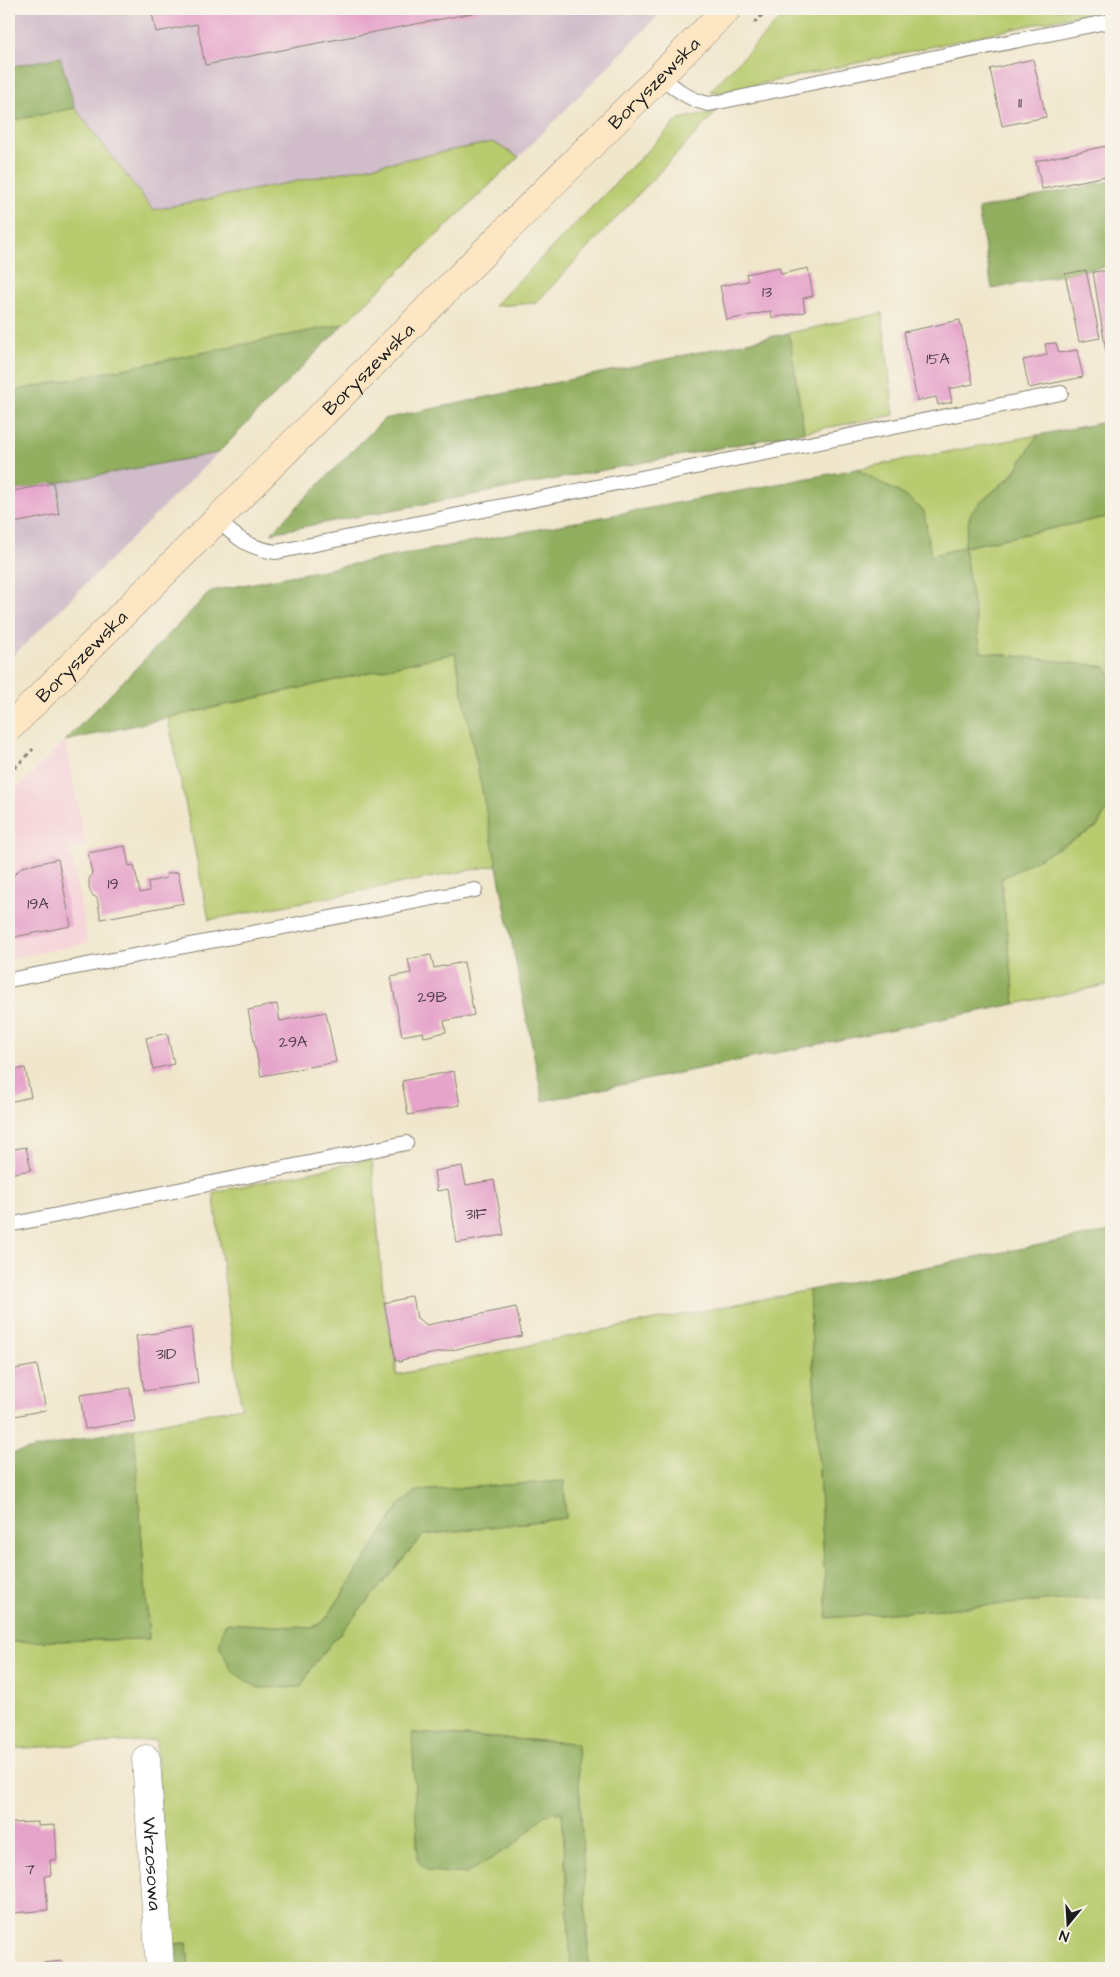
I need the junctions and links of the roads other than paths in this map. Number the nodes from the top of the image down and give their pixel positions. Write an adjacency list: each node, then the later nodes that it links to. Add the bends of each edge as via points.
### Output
1 (727, 9): 3 (main road, Boryszewska)
2 (1111, 21): 3 (lane, via 709,104 684,96)
3 (659, 76): 5 (main road, Boryszewska)
4 (1062, 393): 5 (lane, via 276,552 247,545)
5 (216, 519): 6 (main road, Boryszewska)
6 (9, 728)
7 (475, 890): 8 (lane)
8 (9, 980)
9 (406, 1143): 10 (lane)
10 (9, 1225)
11 (146, 1759): 12 (street, Wrzosowa)
12 (160, 1968)

